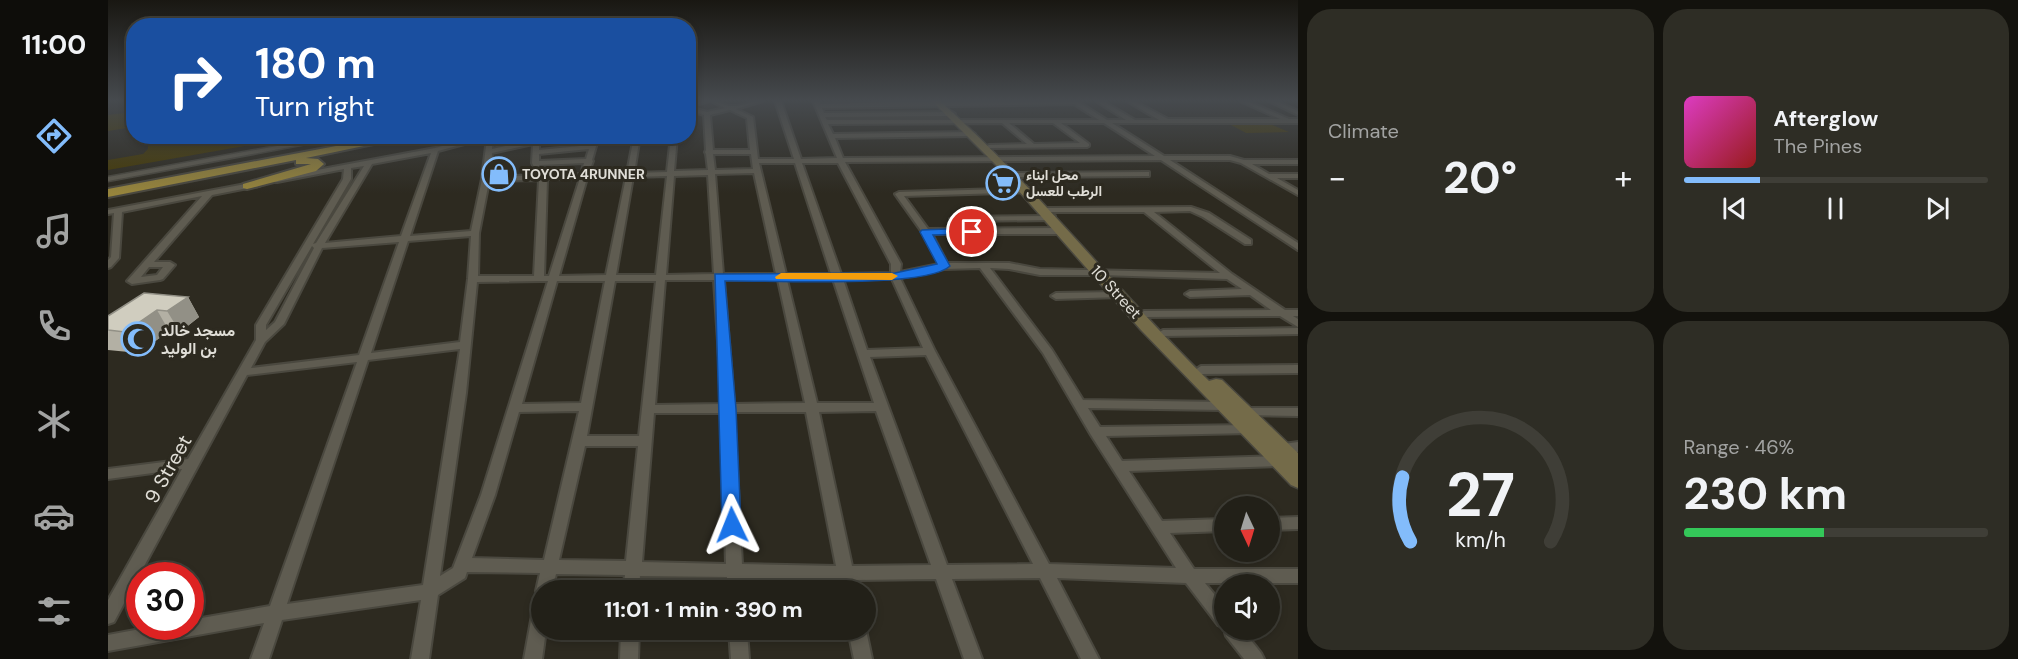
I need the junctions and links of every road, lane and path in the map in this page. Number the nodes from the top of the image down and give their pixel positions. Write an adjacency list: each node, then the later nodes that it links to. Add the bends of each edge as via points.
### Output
1 (707, 132): 28 (street)
2 (752, 132): 34 (street)
3 (789, 132): 32 (street)
4 (830, 132): 11 (street)
5 (970, 132): 10 (main road, 10 Street)
6 (971, 132): 23 (main road, 10 Street)
7 (1016, 132): 24 (street)
8 (1067, 132): 24 (street, via 1087,146)
9 (1123, 132): 29 (street)
10 (972, 134): 11 (street); 31 (main road, 10 Street)
11 (832, 136): 33 (street)
12 (301, 144): 49 (street)
13 (337, 144): 51 (highway)
14 (365, 144): 53 (highway)
15 (458, 144): 25 (street)
16 (490, 144): 26 (street)
17 (529, 144): 26 (street)
18 (536, 144): 27 (street)
19 (583, 144): 27 (street)
20 (594, 144): 30 (street)
21 (635, 144): 41 (street)
22 (673, 144): 40 (street)
23 (989, 147): 24 (street); 31 (main road, 10 Street)
24 (1034, 147)
25 (435, 150): 38 (street); 66 (street)
26 (490, 150): 50 (street)
27 (536, 152): 37 (street)
28 (708, 152): 34 (street); 42 (street)
29 (1162, 157): 31 (street); 35 (street, via 1230,158); 70 (street)
30 (590, 160): 37 (street); 44 (street)
31 (999, 160): 33 (street); 45 (main road, 10 Street); 54 (main road, 10 Street)
32 (800, 161): 33 (street); 34 (street); 76 (street)
33 (841, 161): 77 (street, via 896,264)
34 (755, 162): 42 (street); 80 (street)
35 (1243, 162): 36 (street); 46 (street)
36 (1298, 162)
37 (535, 163): 48 (street)
38 (369, 164): 39 (street); 68 (street, 9 Street)
39 (348, 167): 52 (street); 69 (street, 9 Street, via 347,179)
40 (671, 172): 41 (street); 42 (street); 82 (street)
41 (629, 173): 44 (street); 81 (street)
42 (709, 173): 79 (street)
43 (1146, 174): 45 (street)
44 (587, 175): 48 (street); 85 (street)
45 (1015, 175): 54 (main road, 10 Street)
46 (1267, 176): 47 (street); 57 (street)
47 (1298, 176)
48 (541, 177): 50 (street); 84 (street)
49 (108, 179)
50 (486, 179): 65 (street)
51 (108, 186)
52 (247, 186): 53 (highway, via 319,164 308,161); 55 (street)
53 (128, 189): 56 (highway)
54 (1028, 190): 61 (main road, 10 Street); 64 (street, via 899,194)
55 (210, 192): 59 (street); 71 (street)
56 (108, 193)
57 (1298, 193)
58 (1146, 209): 61 (street); 67 (street, via 1191,209); 78 (street)
59 (118, 210): 60 (street); 72 (street, via 115,258)
60 (108, 212)
61 (1051, 214): 62 (street); 63 (main road, 10 Street); 75 (main road, 10 Street)
62 (954, 219)
63 (1063, 231): 64 (street); 75 (main road, 10 Street)
64 (926, 232): 74 (street)
65 (474, 233): 66 (street); 83 (street)
66 (405, 239): 68 (street); 100 (street)
67 (1248, 242)
68 (319, 246): 69 (street); 96 (street, 9 Street, via 279,324)
69 (306, 247): 96 (street, 9 Street, via 261,325)
70 (1298, 247)
71 (147, 264)
72 (108, 265)
73 (983, 265): 74 (street); 75 (street, via 1051,273); 104 (street)
74 (944, 266): 77 (street)
75 (1101, 273): 78 (street); 88 (main road, 10 Street); 92 (main road, 10 Street)
76 (839, 275): 77 (street); 80 (street); 99 (street)
77 (895, 276): 98 (street)
78 (1229, 276): 86 (street)
79 (719, 277): 80 (street); 82 (street); 110 (street)
80 (781, 277): 111 (street)
81 (610, 278): 82 (street); 85 (street); 106 (street)
82 (661, 278): 109 (street)
83 (473, 279): 84 (street); 97 (street)
84 (539, 279): 85 (street)
85 (555, 279): 108 (street)
86 (1253, 292): 87 (street); 90 (street)
87 (1190, 294)
88 (1118, 295): 89 (street); 105 (main road, 10 Street)
89 (1056, 296)
90 (1283, 312): 91 (street); 92 (street); 93 (street)
91 (1298, 313)
92 (1144, 314): 95 (main road, 10 Street)
93 (1298, 324)
94 (1298, 331): 95 (street)
95 (1163, 333): 102 (main road, 10 Street)
96 (261, 340): 103 (street, 9 Street)
97 (465, 345): 100 (street); 139 (street)
98 (930, 351): 99 (street); 130 (street)
99 (863, 354): 107 (street)
100 (365, 356): 103 (street); 141 (street)
101 (1298, 369): 102 (street)
102 (1201, 370): 113 (main road, 10 Street)
103 (245, 372): 118 (street, 9 Street)
104 (1081, 404): 105 (street); 114 (street)
105 (1223, 406): 113 (main road, 10 Street)
106 (586, 407): 108 (street); 115 (street)
107 (881, 407): 111 (street); 132 (street)
108 (514, 408): 126 (street)
109 (648, 409): 110 (street); 116 (street)
110 (728, 409): 111 (street); 129 (street)
111 (812, 409): 131 (street)
112 (1298, 412): 113 (street)
113 (1252, 424): 114 (street); 117 (main road, 10 Street)
114 (1096, 432): 119 (street)
115 (580, 441): 116 (street); 127 (street)
116 (646, 441): 128 (street)
117 (1290, 456): 119 (street); 121 (main road, 10 Street)
118 (193, 463): 120 (street); 142 (street, 9 Street)
119 (1118, 466): 125 (street)
120 (108, 474)
121 (1298, 480)
122 (1298, 523): 123 (street)
123 (1280, 524)
124 (1214, 525): 125 (street)
125 (1159, 527): 133 (street)
126 (463, 565): 127 (street); 139 (street, via 459,573)
127 (547, 567): 128 (street); 135 (street)
128 (632, 568): 129 (street); 136 (street)
129 (733, 571): 131 (street); 137 (street)
130 (1044, 571): 132 (street); 133 (street); 156 (street)
131 (846, 573): 132 (street); 138 (street)
132 (942, 573): 155 (street)
133 (1190, 576): 134 (street); 140 (street)
134 (1298, 576)
135 (545, 580)
136 (631, 580)
137 (734, 580)
138 (847, 580)
139 (430, 591): 141 (street); 150 (street)
140 (1214, 606)
141 (276, 613): 148 (street); 149 (street)
142 (108, 616)
143 (536, 640): 151 (street)
144 (630, 640): 152 (street)
145 (739, 640): 153 (street)
146 (859, 640): 154 (street)
147 (1240, 640): 157 (street)
148 (108, 643)
149 (260, 659)
150 (420, 659)
151 (533, 659)
152 (629, 659)
153 (740, 659)
154 (863, 659)
155 (973, 659)
156 (1090, 659)
157 (1255, 659)

